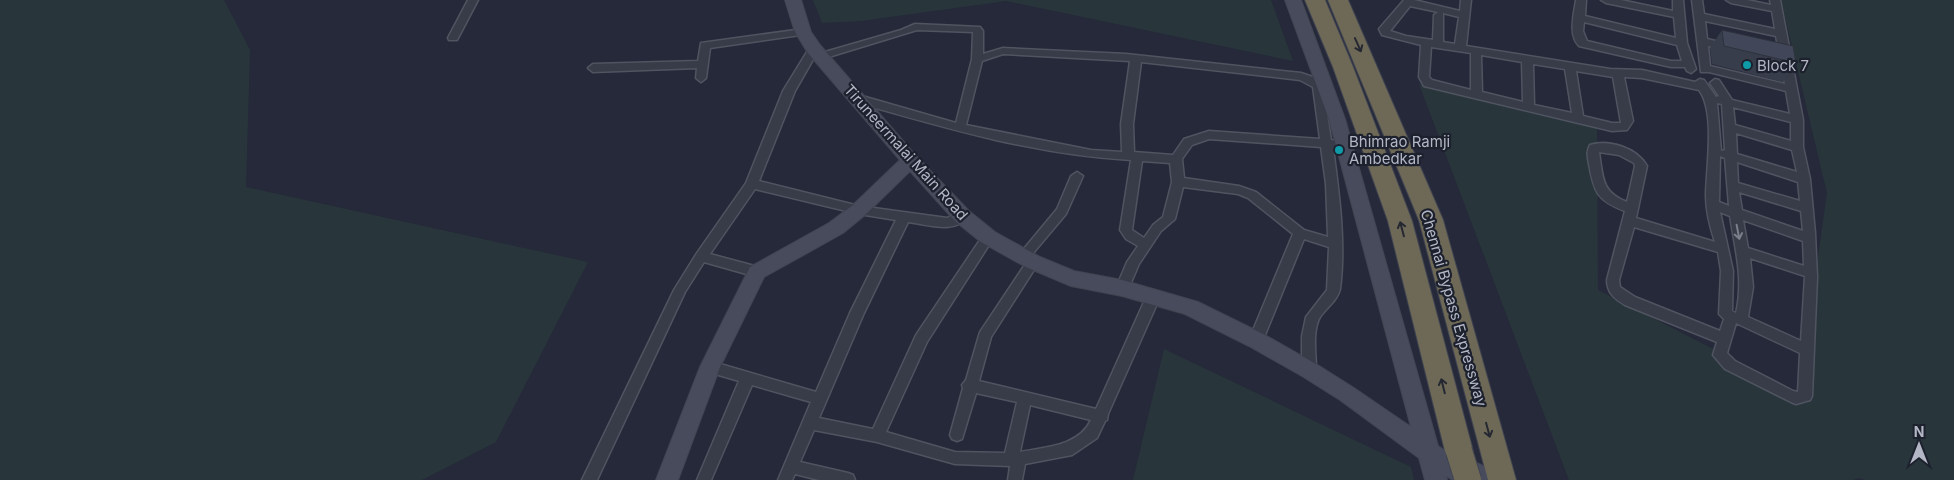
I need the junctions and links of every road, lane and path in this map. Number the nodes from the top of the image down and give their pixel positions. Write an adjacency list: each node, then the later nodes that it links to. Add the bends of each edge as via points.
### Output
1 (473, 0): 21 (street)
2 (793, 0): 19 (street, Tiruneermalai Main Road)
3 (1293, 0): 52 (street, via 1337,119)
4 (1315, 0): 108 (highway, Chennai Bypass Expressway, one-way to 4, bridge, via 1400,222)
5 (1338, 0): 101 (highway, Chennai Bypass Expressway, one-way to 101, via 1431,220)
6 (1466, 0): 15 (street)
7 (1582, 0): 18 (street)
8 (1606, 0): 16 (street)
9 (1678, 0): 16 (street)
10 (1697, 0): 17 (street)
11 (1731, 0): 13 (street)
12 (1409, 1): 15 (street); 24 (street, via 1384,29 1386,33 1404,39)
13 (1776, 5): 20 (street)
14 (1439, 15): 25 (street)
15 (1464, 15): 26 (street)
16 (1678, 15): 23 (street)
17 (1698, 16): 20 (street); 22 (street)
18 (1579, 18): 23 (street); 36 (street, via 1578,38 1583,44)
19 (803, 32): 29 (street, Tiruneermalai Main Road); 33 (street, via 704,45)
20 (1781, 34): 42 (street, via 1782,60)
21 (453, 38)
22 (1701, 41): 27 (street); 37 (street)
23 (1680, 42): 36 (street)
24 (1426, 43): 25 (street); 43 (street, via 1425,81)
25 (1438, 45): 26 (street)
26 (1460, 48): 28 (street)
27 (1739, 50)
28 (1476, 51): 32 (street); 43 (street)
29 (818, 52): 31 (street, via 915,27 972,28 978,31); 44 (street, Tiruneermalai Main Road); 62 (street, via 789,91)
30 (1136, 58): 31 (street, via 1003,51); 52 (street, via 1312,81 1318,86); 55 (street, via 1127,124)
31 (977, 59): 51 (street)
32 (1527, 60): 34 (street); 47 (street)
33 (702, 64): 35 (street); 39 (street)
34 (1570, 67): 38 (street); 48 (street)
35 (593, 68)
36 (1690, 68): 37 (street); 41 (street, via 1692,76)
37 (1705, 69): 40 (street, via 1715,76); 42 (street)
38 (1618, 74): 41 (street, via 1642,74); 48 (street, via 1626,125 1612,126)
39 (701, 78)
40 (1715, 83): 41 (street); 46 (street)
41 (1701, 85): 45 (street)
42 (1792, 89): 49 (street)
43 (1477, 95): 47 (street)
44 (855, 98): 51 (street); 58 (street, Tiruneermalai Main Road)
45 (1711, 98): 46 (street); 54 (street)
46 (1727, 102): 49 (street); 50 (street)
47 (1529, 107): 48 (street)
48 (1578, 118)
49 (1797, 120): 53 (street)
50 (1729, 127): 53 (street); 56 (street)
51 (960, 128): 55 (street, via 1091,154)
52 (1336, 144): 57 (street, via 1209,135 1188,142); 75 (street, via 1332,184); 98 (street)
53 (1798, 147): 60 (street)
54 (1715, 151): 56 (street); 64 (street)
55 (1133, 156): 57 (street); 74 (street, via 1126,230)
56 (1731, 157): 60 (street); 63 (street)
57 (1176, 158): 61 (street)
58 (910, 160): 66 (street); 69 (street, Tiruneermalai Main Road)
59 (1077, 176): 79 (street, via 1062,212)
60 (1804, 179): 65 (street)
61 (1178, 182): 71 (street, via 1238,190 1252,195); 74 (street, via 1169,219)
62 (752, 184): 66 (street); 78 (street)
63 (1732, 185): 65 (street); 67 (street)
64 (1713, 205): 67 (street); 76 (street)
65 (1807, 208): 73 (street)
66 (860, 210): 70 (street); 80 (street, via 836,228)
67 (1735, 212): 73 (street); 77 (street, one-way to 77)
68 (1631, 215): 68 (street, via 1640,162 1621,152 1594,148 1601,193); 76 (street); 85 (street, via 1613,280 1616,291 1630,301)
69 (962, 216): 70 (street, via 948,223); 72 (street, Tiruneermalai Main Road)
70 (904, 217): 93 (street, via 857,313)
71 (1300, 233): 75 (street); 86 (street)
72 (988, 237): 79 (street, Tiruneermalai Main Road); 97 (street, via 921,338)
73 (1809, 238): 81 (street)
74 (1145, 244): 82 (street)
75 (1336, 244): 89 (street, via 1333,291 1313,316 1309,336)
76 (1723, 249): 84 (street, via 1726,314)
77 (1742, 251): 81 (street); 84 (street, via 1746,293 1742,316)
78 (701, 256): 80 (street); 102 (street, via 680,290)
79 (1028, 259): 82 (street, Tiruneermalai Main Road, via 1071,278); 91 (street, via 985,336)
80 (757, 272): 88 (street)
81 (1811, 273): 87 (street)
82 (1122, 288): 83 (street, Tiruneermalai Main Road)
83 (1153, 297): 86 (street, Tiruneermalai Main Road, via 1191,308); 94 (street)
84 (1734, 318): 85 (street); 87 (street)
85 (1725, 339): 87 (street, via 1720,355 1730,365 1796,398 1805,396)
86 (1256, 340): 89 (street, Tiruneermalai Main Road)
87 (1807, 350)
88 (710, 367): 90 (street); 103 (street)
89 (1309, 370): 98 (street, Tiruneermalai Main Road)
90 (748, 377): 93 (street); 104 (street)
91 (969, 385): 92 (street); 96 (street)
92 (1025, 398): 94 (street); 99 (street)
93 (821, 399): 95 (street)
94 (1102, 416): 99 (street, via 1092,434 1067,450)
95 (811, 424): 97 (street); 100 (street)
96 (956, 435)
97 (876, 436): 99 (street, via 955,458)
98 (1428, 452): 101 (street, Tiruneermalai Main Road); 107 (main road); 109 (main road, Tiruneermalai Main Road)
99 (1015, 460): 106 (street)
100 (788, 474): 105 (street)
101 (1497, 476)
102 (589, 480)
103 (667, 480)
104 (704, 480)
105 (848, 480)
106 (1015, 480)
107 (1436, 480)
108 (1468, 480)
109 (1472, 480)

